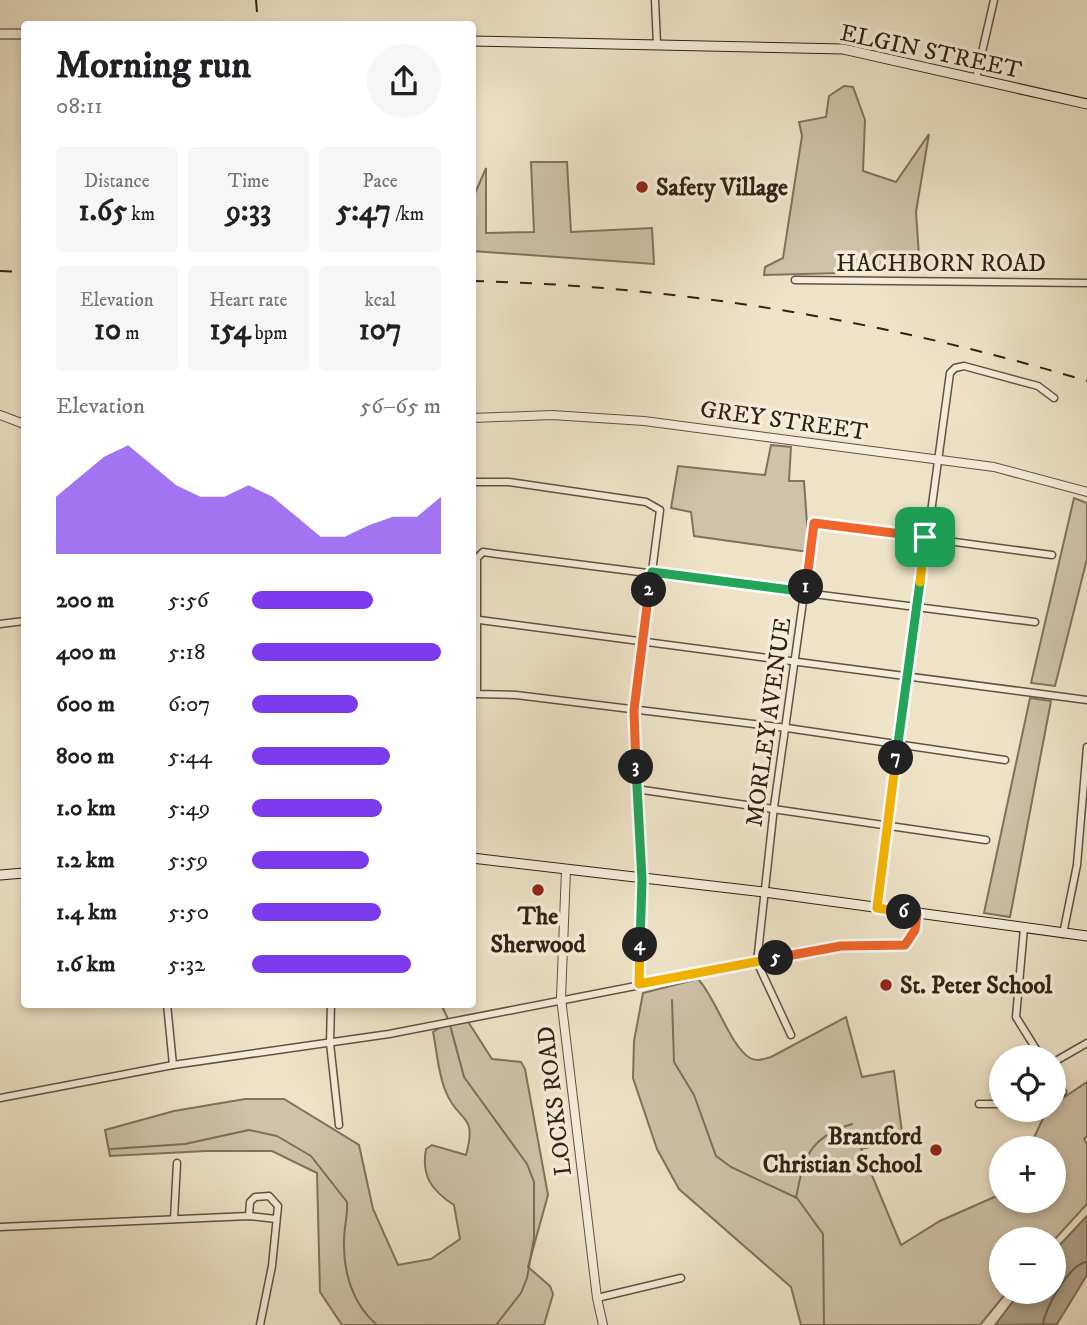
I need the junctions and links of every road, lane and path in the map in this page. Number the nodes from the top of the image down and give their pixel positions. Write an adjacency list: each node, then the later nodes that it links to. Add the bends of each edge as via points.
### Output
1 (655, 0): 6 (street)
2 (994, 0): 7 (street)
3 (0, 34): 4 (main road)
4 (21, 34)
5 (476, 41): 6 (main road, ELGIN STREET)
6 (657, 44): 7 (main road, ELGIN STREET, via 843,49)
7 (976, 78): 8 (main road, ELGIN STREET)
8 (1087, 104)
9 (795, 280): 10 (street, HACHBORN ROAD)
10 (1087, 283)
11 (1054, 398): 15 (street, via 1038,386 964,366 955,368 948,379)
12 (0, 415): 14 (street)
13 (476, 418): 15 (street, GREY STREET, via 625,419)
14 (21, 423)
15 (940, 459): 17 (street, GREY STREET, via 1012,470); 18 (street)
16 (476, 482): 20 (street, via 509,482 658,507)
17 (1087, 492)
18 (925, 537): 19 (street); 22 (street, MORLEY AVENUE, via 814,523); 23 (street)
19 (1052, 555)
20 (652, 572): 21 (street, via 483,552 477,558); 22 (street); 28 (street)
21 (476, 588)
22 (806, 592): 23 (street); 30 (street, MORLEY AVENUE)
23 (917, 608): 26 (street); 31 (street)
24 (476, 619): 28 (street)
25 (21, 621): 27 (street)
26 (1035, 622)
27 (0, 624)
28 (643, 641): 30 (street); 33 (street)
29 (476, 656): 33 (street, via 477,694)
30 (796, 662): 31 (street); 34 (street, MORLEY AVENUE)
31 (907, 677): 32 (street); 35 (street)
32 (1087, 700)
33 (634, 710): 34 (street); 38 (street)
34 (787, 728): 35 (street); 39 (street, MORLEY AVENUE)
35 (898, 743): 37 (street); 41 (street)
36 (1087, 747): 40 (street)
37 (1005, 760)
38 (636, 789): 39 (street); 47 (street)
39 (774, 807): 41 (street); 48 (street, MORLEY AVENUE)
40 (1084, 815): 52 (street)
41 (887, 827): 42 (street); 49 (street)
42 (986, 840)
43 (476, 859): 44 (main road)
44 (566, 870): 47 (main road); 56 (street, LOCKS ROAD)
45 (21, 873): 46 (main road)
46 (0, 876)
47 (642, 880): 48 (main road); 55 (street)
48 (764, 892): 49 (main road); 54 (street, MORLEY AVENUE)
49 (877, 908): 50 (main road)
50 (917, 914): 51 (main road); 54 (street, via 915,930 905,945 841,946)
51 (1024, 928): 52 (main road); 62 (street, via 1016,1017)
52 (1063, 934): 53 (main road)
53 (1087, 936)
54 (757, 962): 55 (street); 59 (street)
55 (639, 984): 56 (street)
56 (561, 998): 60 (street); 75 (street, LOCKS ROAD)
57 (167, 1008): 64 (street)
58 (331, 1008): 60 (street)
59 (791, 1035)
60 (330, 1043): 64 (street); 68 (street)
61 (1087, 1043): 63 (street)
62 (1034, 1045)
63 (1066, 1055)
64 (173, 1065): 65 (street)
65 (0, 1098)
66 (979, 1104): 67 (street)
67 (989, 1104)
68 (340, 1125)
69 (177, 1163): 71 (street)
70 (249, 1216): 71 (street); 72 (street); 72 (street, via 250,1202 262,1195 275,1200)
71 (174, 1219): 73 (street)
72 (276, 1219): 76 (street)
73 (0, 1227)
74 (681, 1279): 75 (street)
75 (597, 1298): 77 (street, LOCKS ROAD)
76 (260, 1325)
77 (603, 1325)

